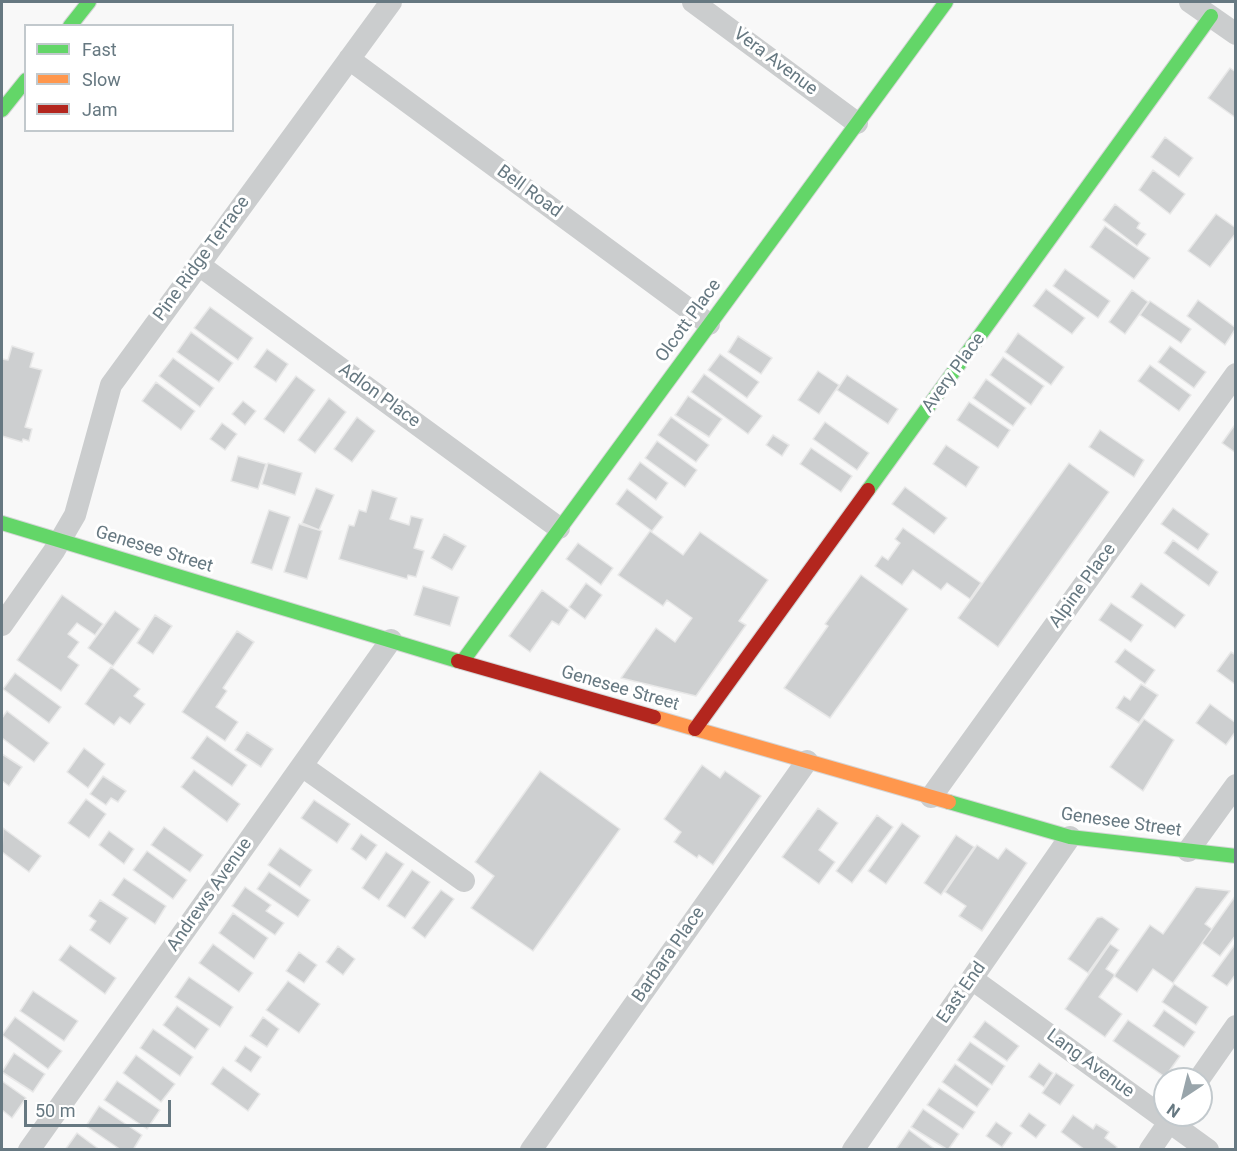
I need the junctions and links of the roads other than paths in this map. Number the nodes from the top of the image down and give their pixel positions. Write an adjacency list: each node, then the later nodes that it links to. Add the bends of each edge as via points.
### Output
1 (89, 2): 7 (street)
2 (391, 2): 8 (street, Pine Ridge Terrace)
3 (693, 2): 11 (street, Vera Avenue)
4 (946, 2): 11 (street, Olcott Place)
5 (1190, 2): 6 (street)
6 (1227, 23): 21 (street, Avery Place)
7 (72, 24)
8 (349, 59): 12 (street, Pine Ridge Terrace); 13 (street, Bell Road)
9 (24, 82): 10 (street)
10 (2, 110)
11 (857, 123): 13 (street, Olcott Place)
12 (199, 265): 16 (street, Adlon Place); 17 (street, Pine Ridge Terrace, via 111,385 75,514)
13 (709, 324): 16 (street, Olcott Place)
14 (1236, 374): 25 (street, Alpine Place)
15 (2, 524): 17 (street, Genesee Street)
16 (559, 528): 20 (street, Olcott Place)
17 (61, 540): 18 (street, Pine Ridge Terrace); 19 (street, Genesee Street)
18 (2, 625)
19 (391, 640): 20 (street, Genesee Street); 23 (street, Andrews Avenue)
20 (462, 662): 21 (street, Genesee Street)
21 (695, 729): 22 (street, Genesee Street)
22 (807, 761): 25 (street, Genesee Street); 37 (street, Barbara Place)
23 (302, 766): 29 (street); 36 (street, Andrews Avenue)
24 (1236, 785): 27 (street)
25 (931, 797): 26 (street, Genesee Street)
26 (1070, 837): 27 (street, Genesee Street); 30 (street, East End)
27 (1188, 851): 28 (street, Genesee Street)
28 (1236, 856)
29 (464, 880)
30 (972, 979): 33 (street, Lang Avenue); 38 (street, East End)
31 (1236, 1026): 32 (street)
32 (1207, 1067)
33 (1153, 1105)
34 (1165, 1127): 39 (street)
35 (1182, 1127): 40 (street, Lang Avenue)
36 (29, 1149)
37 (531, 1149)
38 (853, 1149)
39 (1150, 1149)
40 (1208, 1149)

